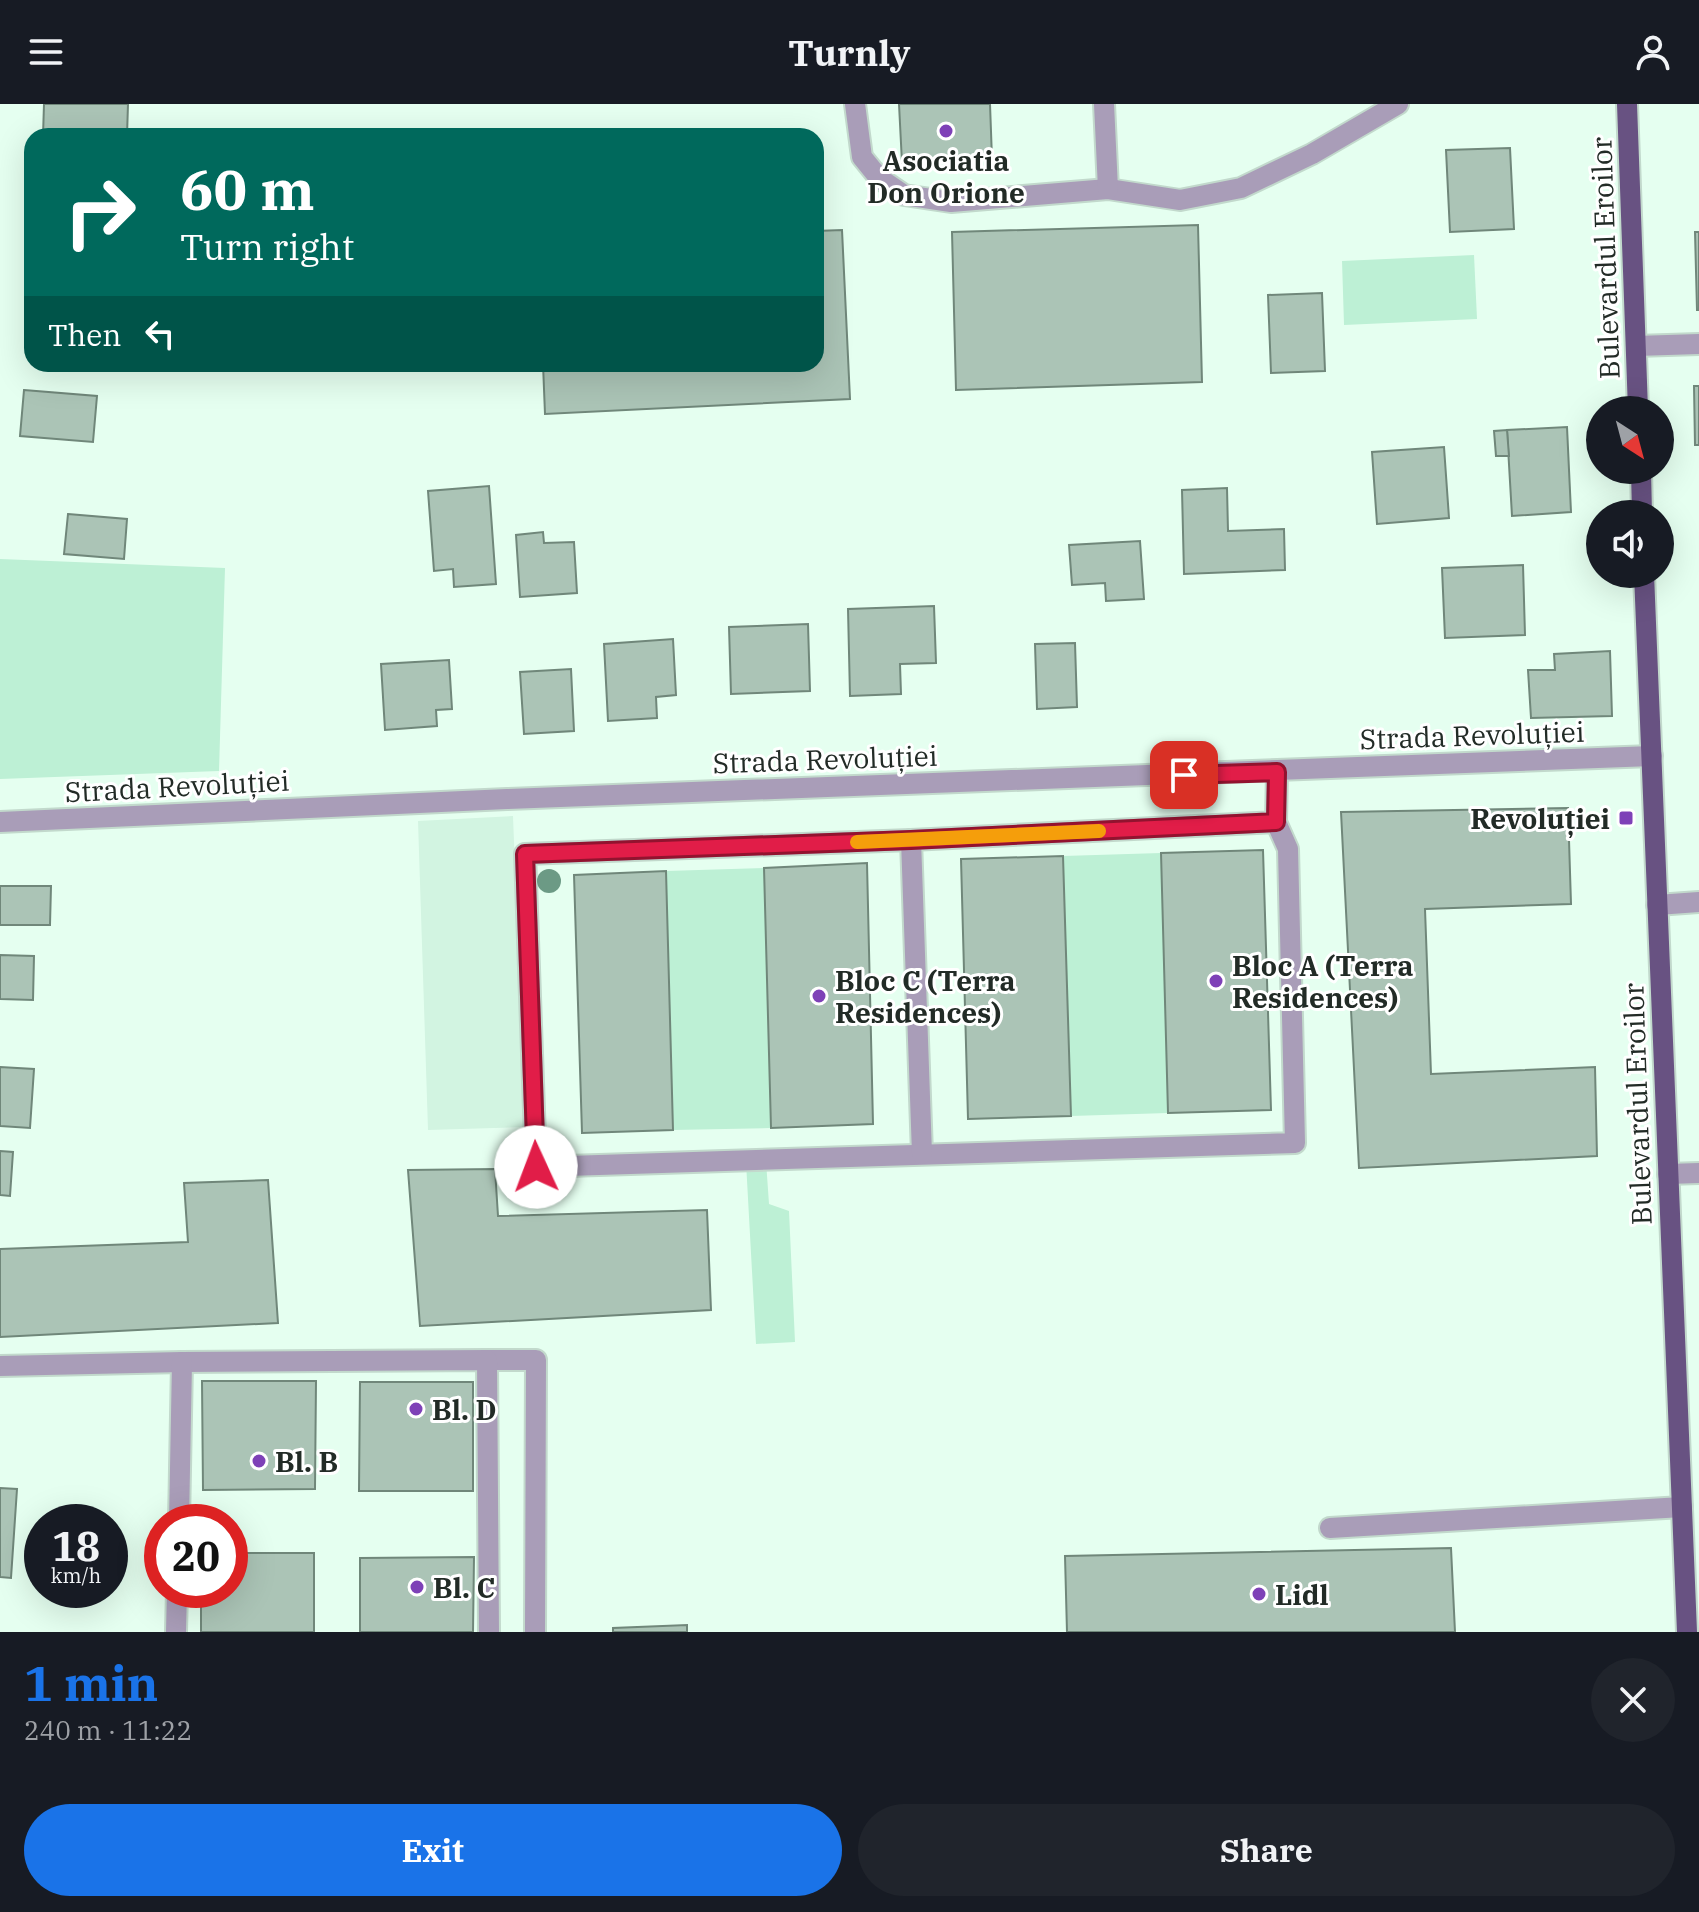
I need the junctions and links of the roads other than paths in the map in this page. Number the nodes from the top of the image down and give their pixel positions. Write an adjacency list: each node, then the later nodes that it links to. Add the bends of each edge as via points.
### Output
1 (855, 104): 5 (street, via 862,157 879,178 904,195 951,202)
2 (1104, 104): 5 (street)
3 (1398, 104): 5 (street, via 1241,188 1180,200)
4 (1627, 104): 7 (main road, Bulevardul Eroilor)
5 (1108, 189)
6 (1699, 344): 7 (street)
7 (1636, 346): 8 (main road, Bulevardul Eroilor)
8 (1638, 396)
9 (1645, 588): 10 (main road, Bulevardul Eroilor)
10 (1652, 756): 11 (street, Strada Revoluției); 16 (main road, Bulevardul Eroilor)
11 (1277, 772): 12 (street, Strada Revoluției); 13 (street)
12 (0, 822)
13 (1276, 822): 14 (street); 17 (street, via 1288,849 1295,1143)
14 (911, 840): 17 (street); 17 (street, via 525,854 535,1152 536,1167)
15 (1699, 902): 16 (street)
16 (1657, 905): 19 (main road, Bulevardul Eroilor)
17 (922, 1154)
18 (1699, 1173): 19 (street)
19 (1668, 1174): 24 (main road, Bulevardul Eroilor)
20 (487, 1360): 21 (street); 28 (street); 29 (street, via 536,1360)
21 (182, 1362): 22 (street); 23 (street)
22 (0, 1366)
23 (179, 1504)
24 (1682, 1507): 25 (street); 30 (main road, Bulevardul Eroilor)
25 (1330, 1528)
26 (177, 1608): 27 (street)
27 (176, 1632)
28 (489, 1632)
29 (535, 1632)
30 (1687, 1632)

